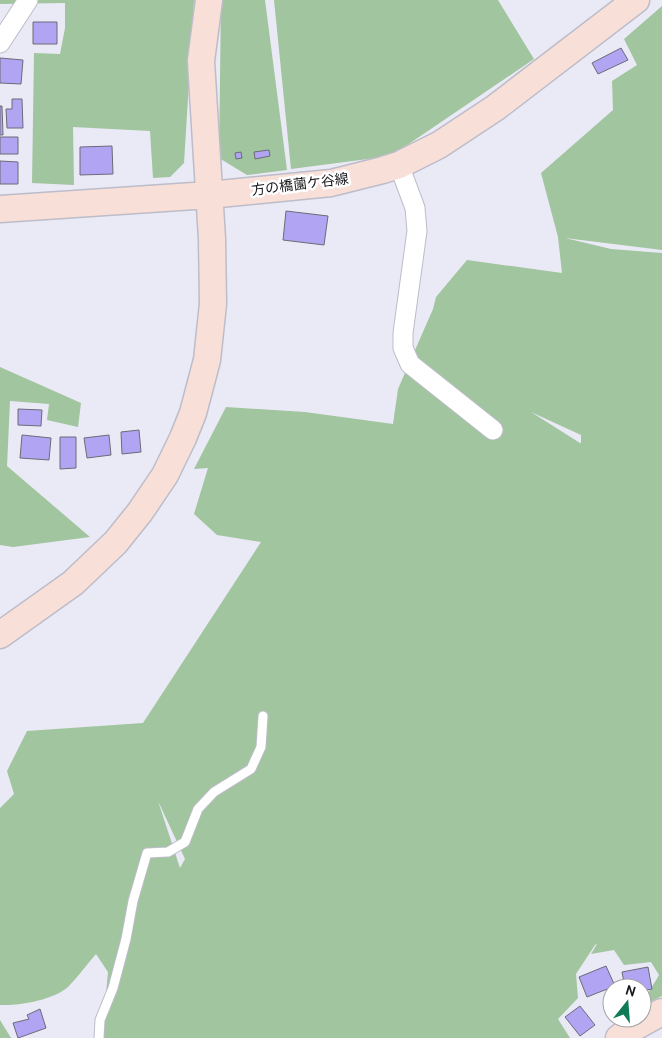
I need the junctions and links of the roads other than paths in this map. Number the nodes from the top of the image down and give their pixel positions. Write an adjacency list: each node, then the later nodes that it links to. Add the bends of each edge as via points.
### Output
1 (28, 0): 4 (street)
2 (209, 0): 6 (street, via 201,61)
3 (636, 0): 5 (street, 方の橋薗ケ谷線, via 495,108 439,145)
4 (0, 43)
5 (399, 165): 6 (street, 方の橋薗ケ谷線, via 331,183); 8 (street, via 415,208 417,231 403,348 410,364)
6 (208, 194): 7 (street, 方の橋薗ケ谷線); 9 (street, via 213,272 211,336 200,391 184,438 157,487 116,542 73,583)
7 (0, 209)
8 (493, 430)
9 (0, 635)
10 (263, 716): 12 (lane, via 261,747 251,769 214,792 198,809 186,842 168,852 148,853 132,901 126,939 113,988 100,1020)
11 (662, 1012): 13 (street)
12 (98, 1038)
13 (619, 1038)

